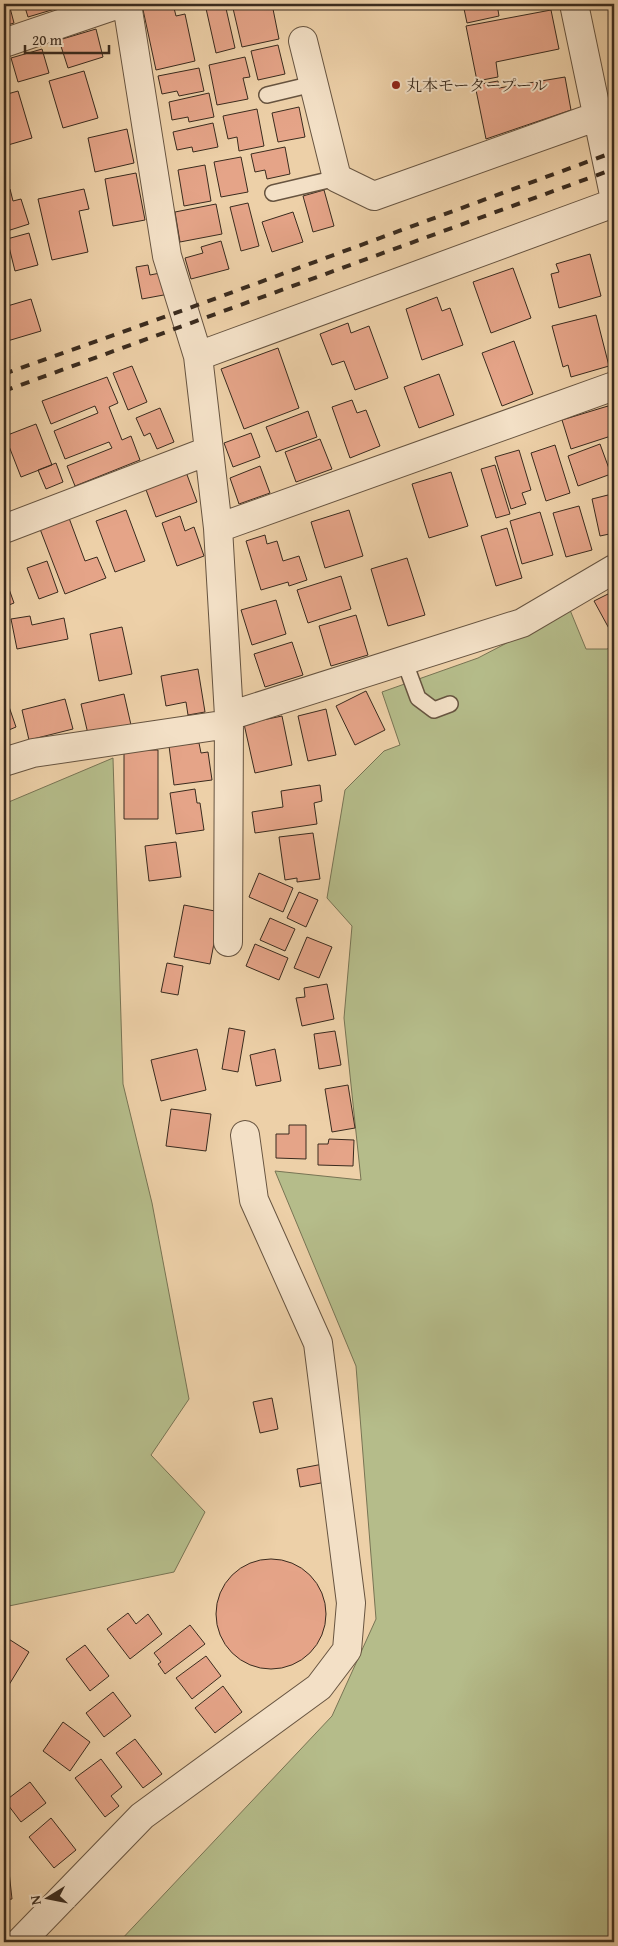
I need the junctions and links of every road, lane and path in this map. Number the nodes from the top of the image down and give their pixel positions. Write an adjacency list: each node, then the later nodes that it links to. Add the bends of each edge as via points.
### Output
1 (119, 4): 5 (street)
2 (127, 4): 13 (street, via 167,256)
3 (574, 4): 8 (street)
4 (303, 41): 6 (street)
5 (4, 43)
6 (313, 84): 7 (lane); 9 (street)
7 (267, 95)
8 (598, 116): 9 (street, via 374,196); 11 (street)
9 (337, 178): 10 (lane)
10 (273, 193)
11 (614, 195)
12 (614, 202): 13 (street)
13 (198, 356): 15 (street)
14 (614, 386): 16 (street)
15 (208, 451): 16 (street); 17 (street)
16 (218, 528): 21 (street)
17 (4, 529)
18 (614, 569): 19 (street, via 522,623)
19 (404, 660): 20 (lane, via 418,698 434,710); 21 (street)
20 (450, 704)
21 (229, 720): 22 (street, via 33,753); 23 (street)
22 (4, 762)
23 (228, 942)
24 (245, 1135): 25 (street, via 254,1200 318,1343 351,1603 347,1650 319,1687 142,1816)
25 (20, 1942)

